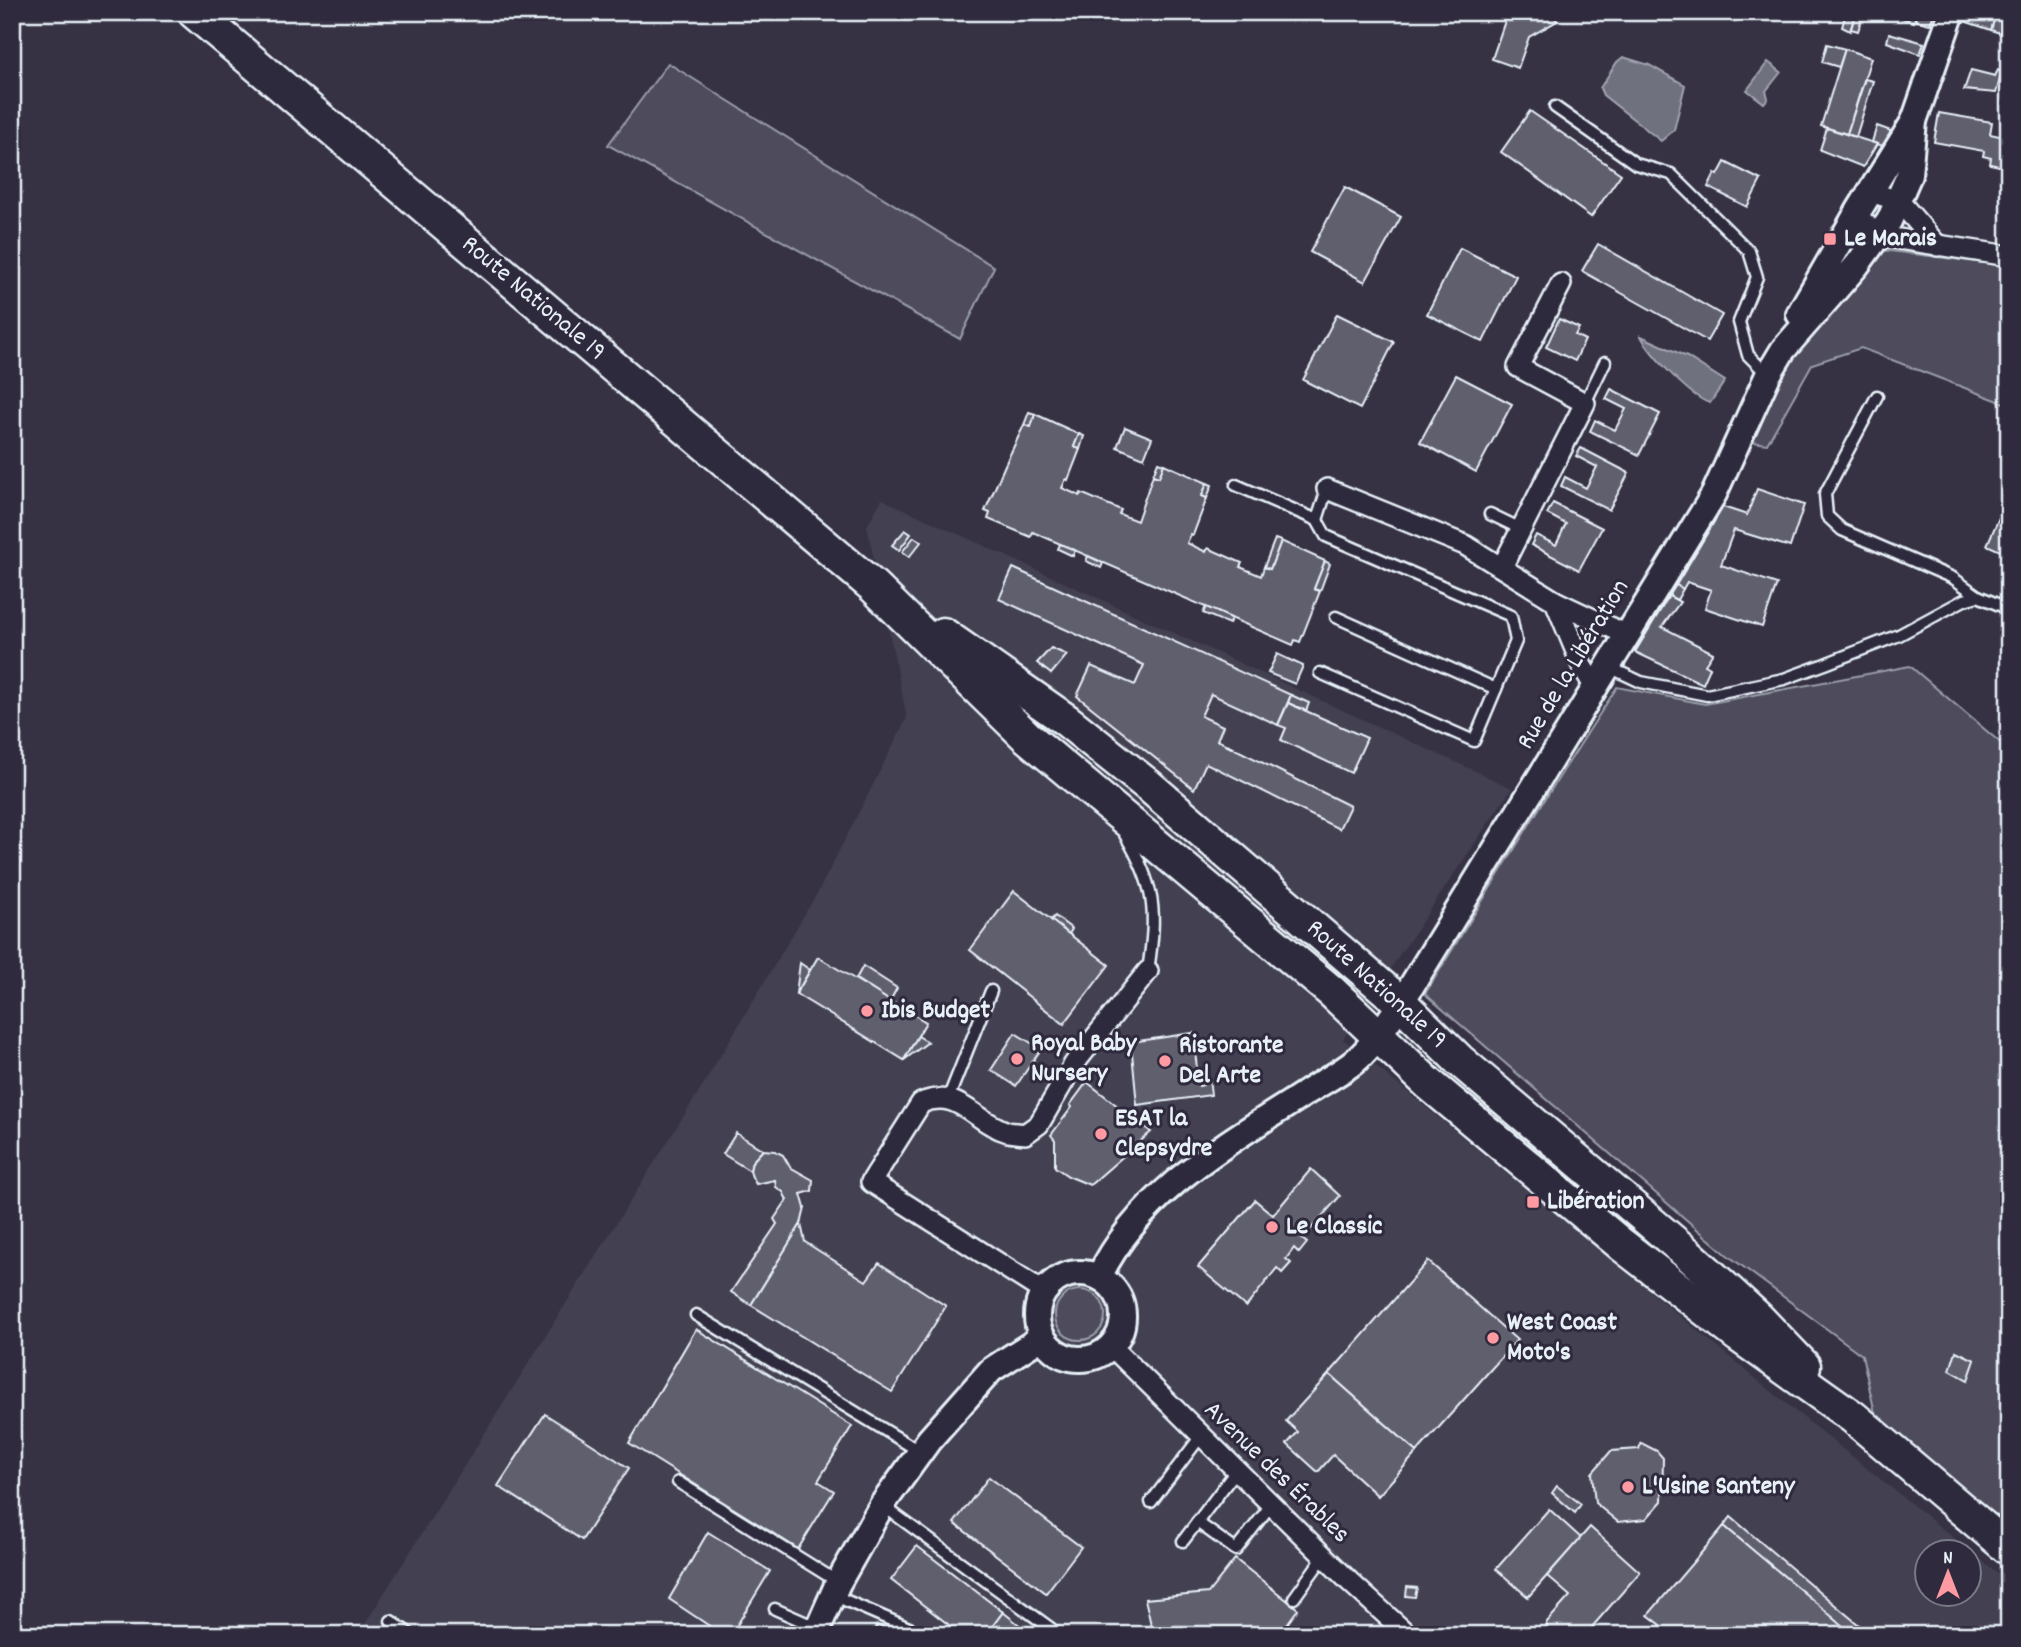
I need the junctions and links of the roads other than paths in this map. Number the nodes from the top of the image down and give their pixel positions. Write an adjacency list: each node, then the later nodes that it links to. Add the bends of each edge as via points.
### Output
1 (194, 12): 23 (main road, Route Nationale 19)
2 (1952, 12): 4 (street, Rue de la Libération)
3 (1555, 107): 14 (lane, via 1636,164 1671,174 1749,251 1757,277 1739,322 1748,355)
4 (1914, 121): 5 (street, Rue de la Libération); 6 (street, Rue de la Libération, via 1909,176)
5 (1870, 192): 6 (street); 7 (street, Rue de la Libération)
6 (1899, 201): 8 (street, Rue de la Libération); 9 (street)
7 (1856, 215): 8 (street); 12 (street, Rue de la Libération, via 1800,311)
8 (1879, 236): 9 (street); 12 (street, Rue de la Libération)
9 (1938, 246): 10 (street)
10 (2009, 256)
11 (1561, 284): 16 (street, via 1518,367)
12 (1783, 351): 14 (street, Rue de la Libération)
13 (1605, 362): 16 (lane)
14 (1768, 375): 28 (street, Rue de la Libération, via 1714,494)
15 (1877, 397): 24 (lane, via 1825,494 1827,516 1842,530 1953,578)
16 (1586, 402): 21 (street)
17 (1236, 485): 20 (lane)
18 (1327, 489): 20 (lane); 22 (street, via 1465,545)
19 (1490, 514): 21 (lane)
20 (1317, 520): 32 (lane, via 1325,536 1511,616 1516,641)
21 (1521, 529): 22 (street)
22 (1502, 567): 25 (street)
23 (873, 586): 33 (main road, Route Nationale 19, via 1026,736); 36 (main road, Route Nationale 19, via 1066,720)
24 (1978, 596): 26 (lane); 29 (lane, via 1899,635 1784,679 1707,695 1641,682)
25 (1555, 601): 28 (street); 31 (street)
26 (2009, 609)
27 (1336, 617): 32 (lane)
28 (1627, 635): 29 (street, Rue de la Libération)
29 (1608, 667): 31 (street, Rue de la Libération)
30 (1320, 673): 32 (lane, via 1474,741)
31 (1595, 688): 36 (street, Rue de la Libération)
32 (1496, 689)
33 (1107, 806): 34 (lane, via 1140,861 1152,895 1153,935); 37 (main road, Route Nationale 19, via 1332,992)
34 (1147, 971): 38 (street, via 1074,1064 1039,1124 1025,1134 1007,1132)
35 (991, 991): 38 (lane)
36 (1401, 1003): 37 (street, Rue de la Libération); 44 (main road, Route Nationale 19, via 1459,1059 1758,1318)
37 (1378, 1036): 39 (street, Rue de la Libération, via 1354,1061 1199,1163 1162,1193 1126,1231); 44 (main road, Route Nationale 19, via 1622,1245)
38 (948, 1099): 40 (street, via 935,1097 921,1104 871,1182)
39 (1099, 1277): 40 (street, via 1087,1273 1063,1276); 43 (street, via 1119,1296 1123,1309 1119,1335)
40 (1044, 1292): 42 (street, via 1037,1314)
41 (696, 1315): 46 (lane)
42 (1042, 1337): 43 (street, via 1062,1355 1074,1359 1100,1354); 46 (street, via 991,1370)
43 (1111, 1346): 45 (street, Avenue des Érables)
44 (1853, 1417): 54 (main road, Route Nationale 19)
45 (1200, 1436): 47 (street, Avenue des Érables); 49 (lane)
46 (920, 1452): 50 (street)
47 (1236, 1471): 51 (street, Avenue des Érables); 52 (lane)
48 (678, 1482): 56 (lane)
49 (1151, 1502)
50 (882, 1505): 56 (street); 60 (lane)
51 (1271, 1505): 52 (lane, via 1236,1550); 55 (street, Avenue des Érables)
52 (1197, 1522): 53 (lane)
53 (1182, 1541)
54 (2009, 1549)
55 (1324, 1556): 57 (lane); 62 (street, Avenue des Érables)
56 (836, 1588): 61 (street); 64 (lane)
57 (1294, 1598)
58 (775, 1609): 61 (lane)
59 (391, 1621): 63 (lane)
60 (1053, 1630)
61 (817, 1632)
62 (1403, 1633)
63 (411, 1635)
64 (925, 1635)

